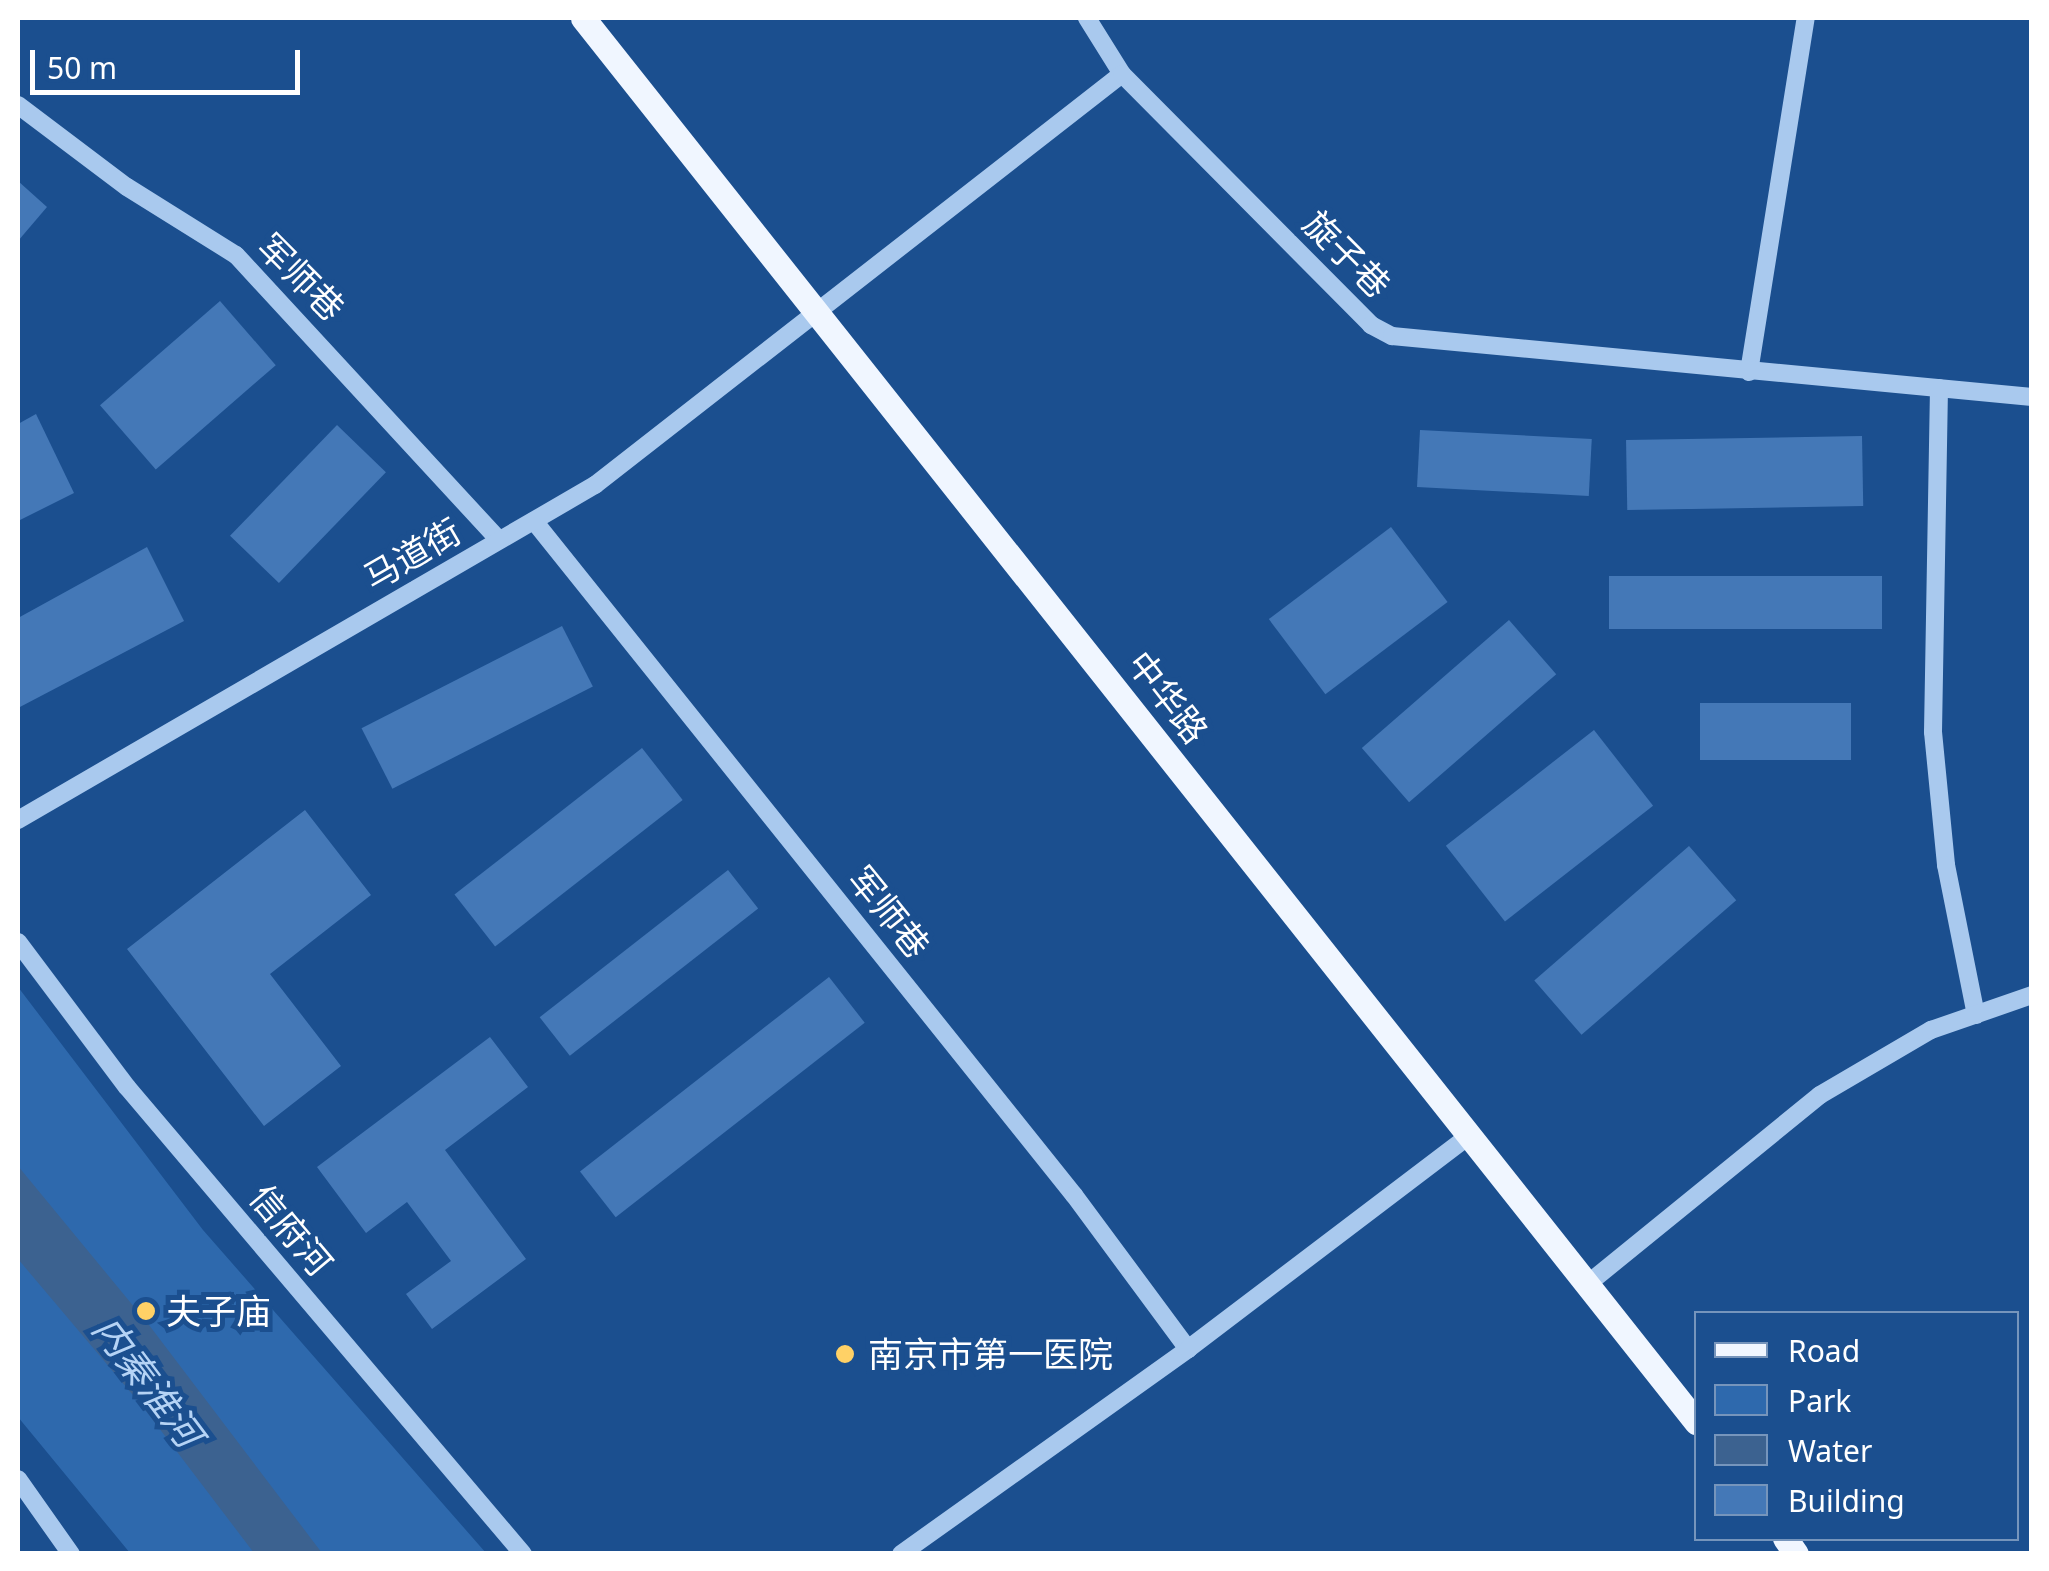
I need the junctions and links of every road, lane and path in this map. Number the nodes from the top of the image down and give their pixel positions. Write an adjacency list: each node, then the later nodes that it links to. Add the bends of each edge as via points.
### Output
1 (584, 18): 6 (main road, 中华路)
2 (1086, 18): 4 (street, 旋子巷)
3 (1806, 18): 7 (street)
4 (1122, 74): 6 (street); 7 (street, 旋子巷, via 1372,325 1392,336)
5 (18, 105): 11 (street, 军师巷, via 248,266)
6 (818, 312): 10 (street, 马道街, via 594,485); 16 (main road, 中华路)
7 (1749, 372): 8 (street, 旋子巷)
8 (1938, 388): 9 (street, 旋子巷); 15 (street, via 1932,732 1946,866)
9 (2032, 396)
10 (534, 521): 11 (street, 马道街); 18 (street, 军师巷, via 1074,1195)
11 (498, 540): 12 (street, 马道街)
12 (18, 820)
13 (18, 942): 22 (street, 信府河, via 127,1087)
14 (2032, 995): 15 (street)
15 (1976, 1014): 17 (street, via 1931,1030 1820,1094)
16 (1471, 1134): 17 (main road, 中华路); 18 (street)
17 (1590, 1282): 19 (main road, 中华路)
18 (1188, 1350): 23 (street)
19 (1694, 1419)
20 (18, 1479): 21 (street)
21 (71, 1554)
22 (523, 1554)
23 (901, 1554)

